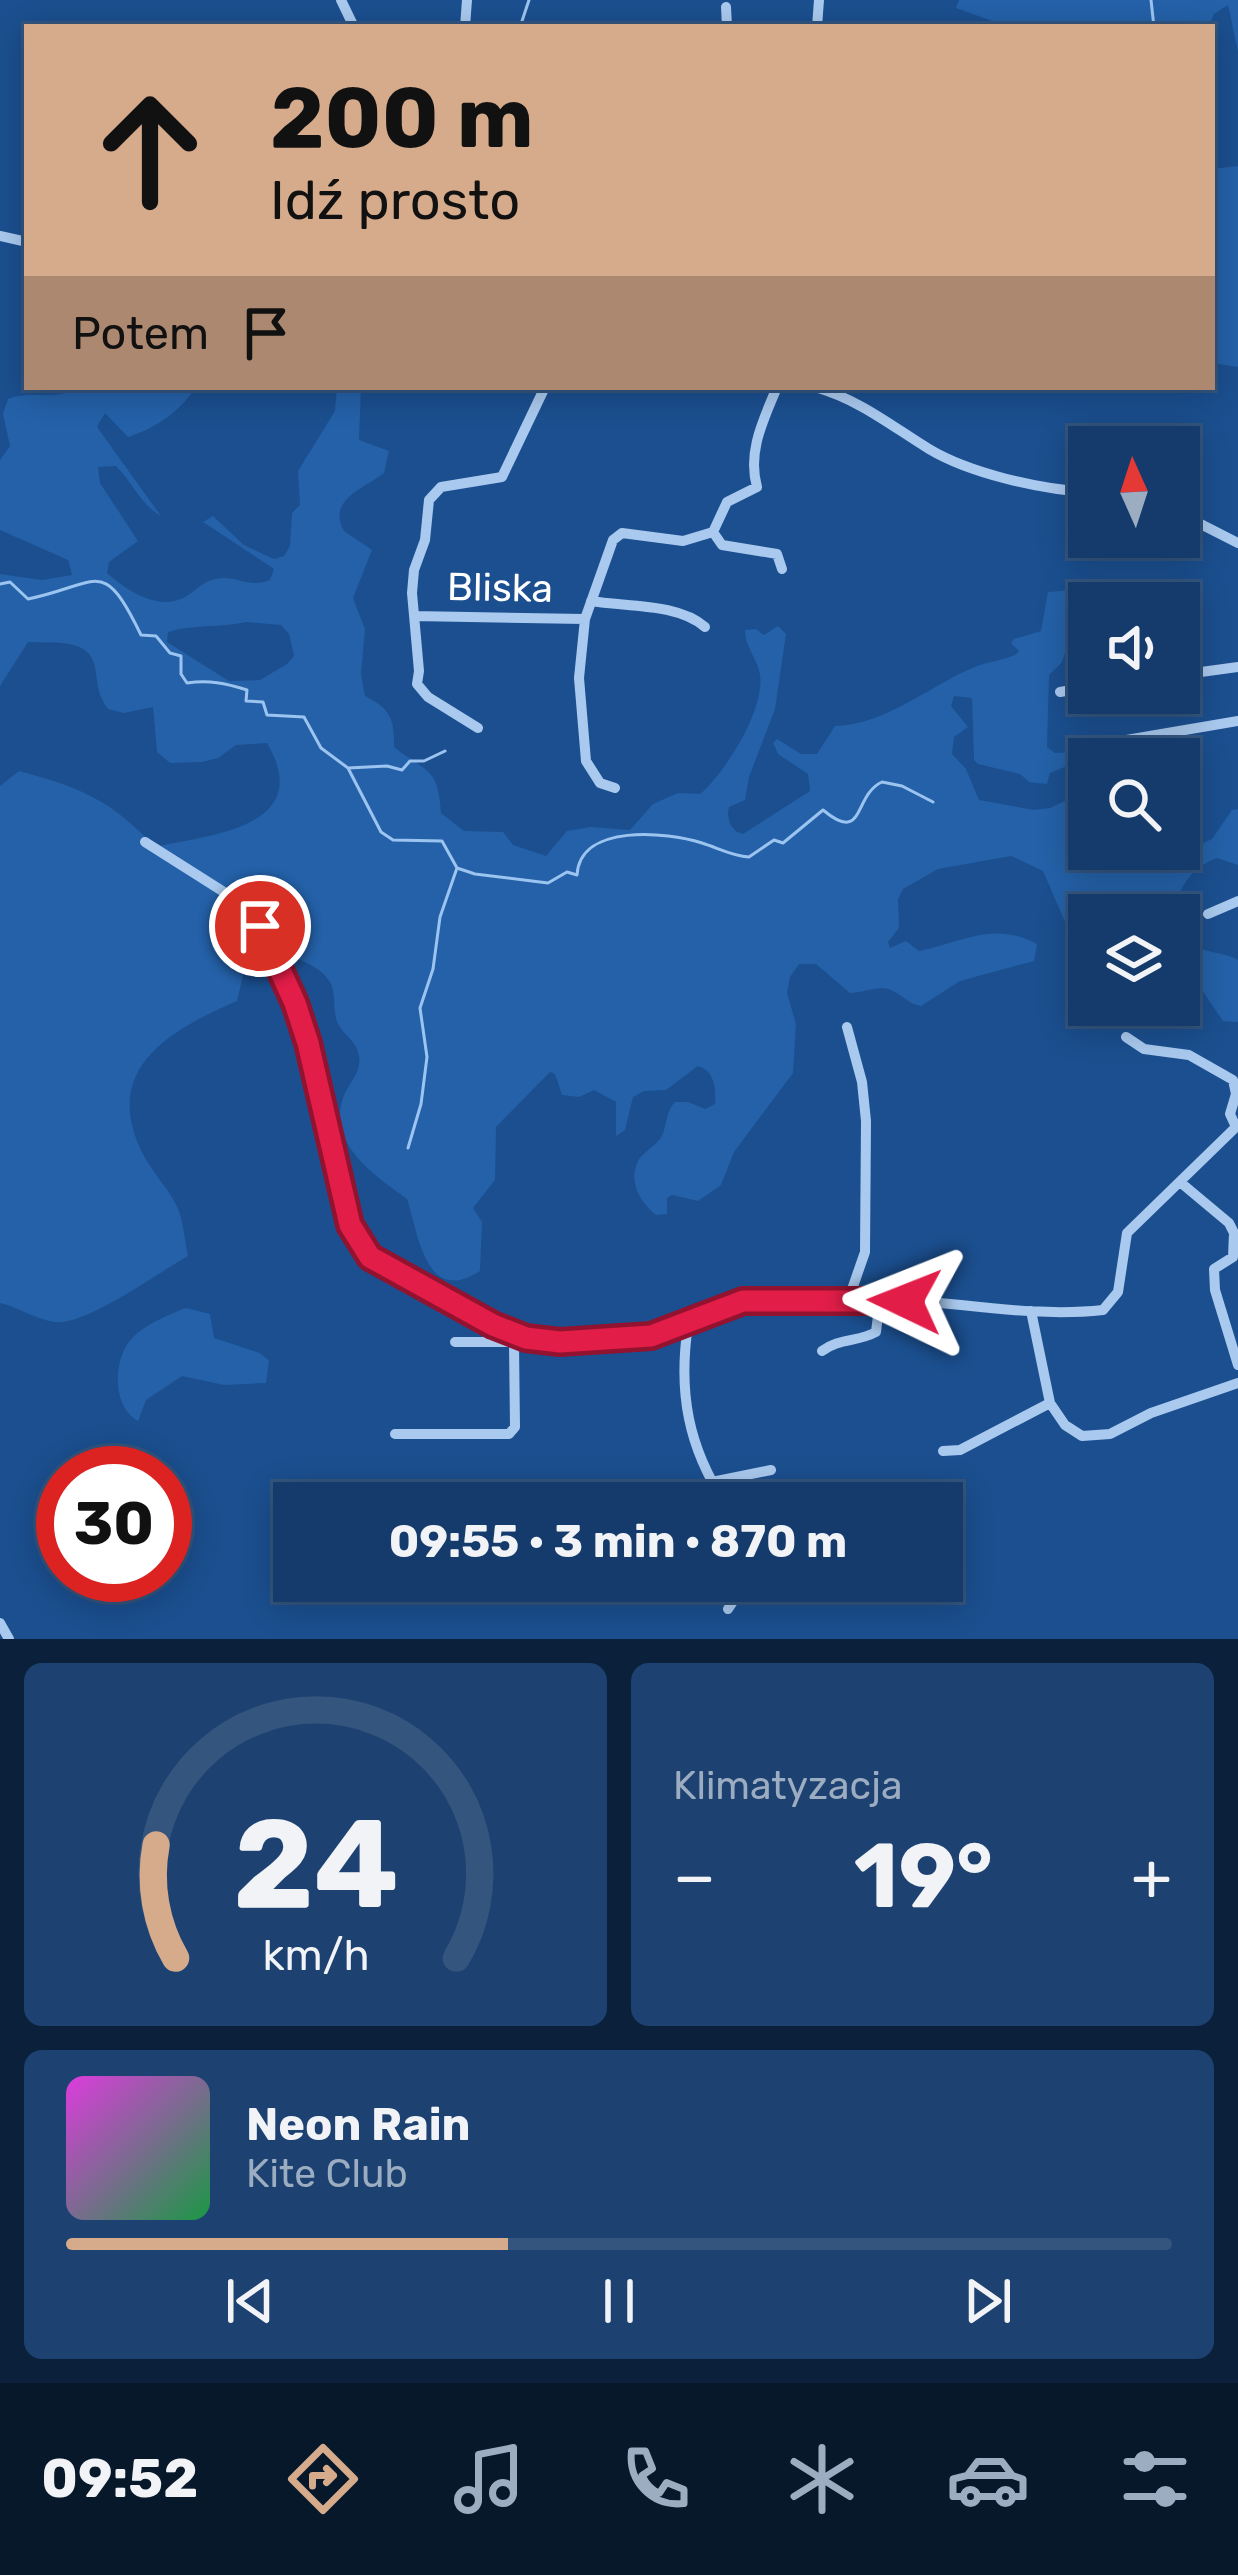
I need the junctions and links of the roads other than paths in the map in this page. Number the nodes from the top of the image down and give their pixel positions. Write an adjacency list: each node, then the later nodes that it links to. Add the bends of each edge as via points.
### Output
1 (726, 7): 2 (street)
2 (727, 24)
3 (544, 390): 12 (street, via 502,477 441,487 430,500 414,569)
4 (776, 390): 8 (street, via 757,438 757,487 727,502)
5 (823, 390): 6 (street, via 870,408 971,468)
6 (1068, 488)
7 (1200, 524): 9 (street)
8 (713, 532): 10 (street, via 722,545 777,554); 11 (street, via 682,541 622,533)
9 (1238, 543)
10 (782, 569)
11 (591, 601): 13 (street); 14 (street, via 674,613)
12 (414, 616): 13 (street, Bliska); 20 (street, via 417,684)
13 (584, 619): 22 (street, via 586,760 599,782)
14 (705, 627)
15 (1238, 667): 16 (street)
16 (1200, 672)
17 (1068, 691): 18 (street)
18 (1060, 692)
19 (1238, 721): 21 (street)
20 (478, 728)
21 (1138, 738)
22 (615, 788)
23 (146, 842): 35 (street, via 235,899 260,926 308,1043 360,1246)
24 (1238, 902): 25 (street)
25 (1208, 914)
26 (848, 1027): 31 (street, via 866,1121 865,1252)
27 (1126, 1037): 28 (street, via 1144,1049 1189,1055 1233,1081)
28 (1237, 1126): 29 (street)
29 (1180, 1183): 30 (street); 33 (street, via 1127,1233 1113,1303)
30 (1234, 1220): 38 (street, via 1233,1257 1214,1269)
31 (849, 1298): 32 (street); 34 (street, via 743,1301)
32 (880, 1299): 33 (street); 37 (street, via 876,1332)
33 (1031, 1311): 40 (street)
34 (692, 1322): 35 (street, via 626,1340); 44 (street, via 683,1391 689,1432)
35 (520, 1341): 36 (street); 41 (street, via 509,1434)
36 (454, 1342)
37 (822, 1351)
38 (1238, 1365)
39 (1238, 1383): 40 (street, via 1110,1434 1082,1436)
40 (1050, 1403): 42 (street, via 960,1450)
41 (395, 1434)
42 (943, 1450)
43 (771, 1470): 45 (street)
44 (712, 1482)
45 (717, 1482)
46 (733, 1602): 47 (street)
47 (728, 1609)
48 (0, 1623): 49 (street)
49 (10, 1639)

